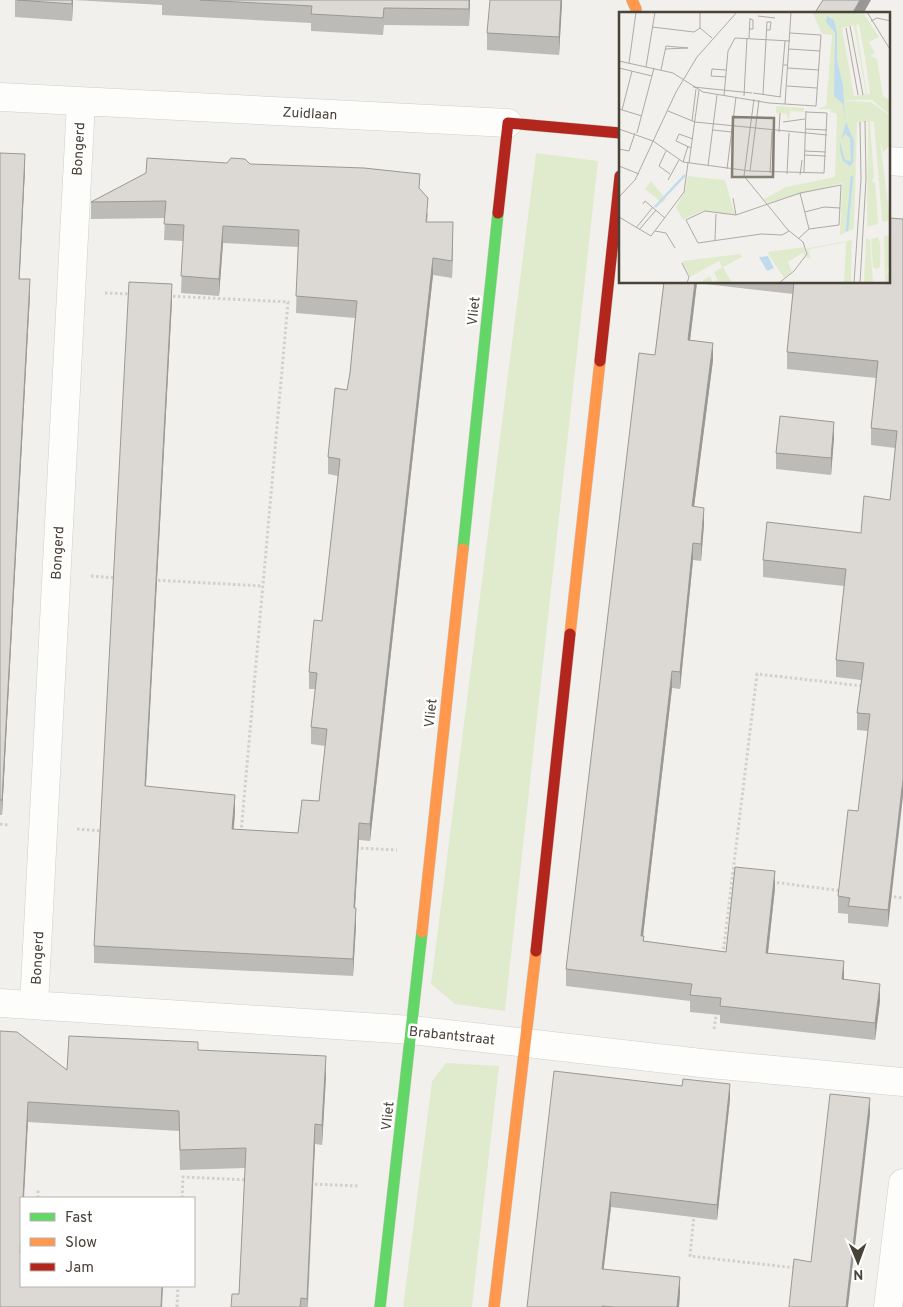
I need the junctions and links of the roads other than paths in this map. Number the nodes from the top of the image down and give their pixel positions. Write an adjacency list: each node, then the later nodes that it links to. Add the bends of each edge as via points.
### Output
1 (632, 0): 2 (street)
2 (636, 12)
3 (0, 97): 4 (street, Zuidlaan)
4 (81, 102): 5 (street, Zuidlaan); 11 (street, Bongerd)
5 (508, 123): 6 (street, Zuidlaan); 12 (street, Vliet)
6 (619, 134)
7 (890, 161): 8 (street)
8 (903, 162)
9 (619, 185): 13 (street)
10 (0, 1003): 11 (street, Brabantstraat)
11 (34, 1005): 12 (street, Brabantstraat)
12 (412, 1030): 13 (street, Brabantstraat); 16 (street, Vliet)
13 (526, 1042): 14 (street, Brabantstraat); 17 (street)
14 (903, 1082)
15 (903, 1183): 18 (street)
16 (380, 1307)
17 (494, 1307)
18 (888, 1307)

